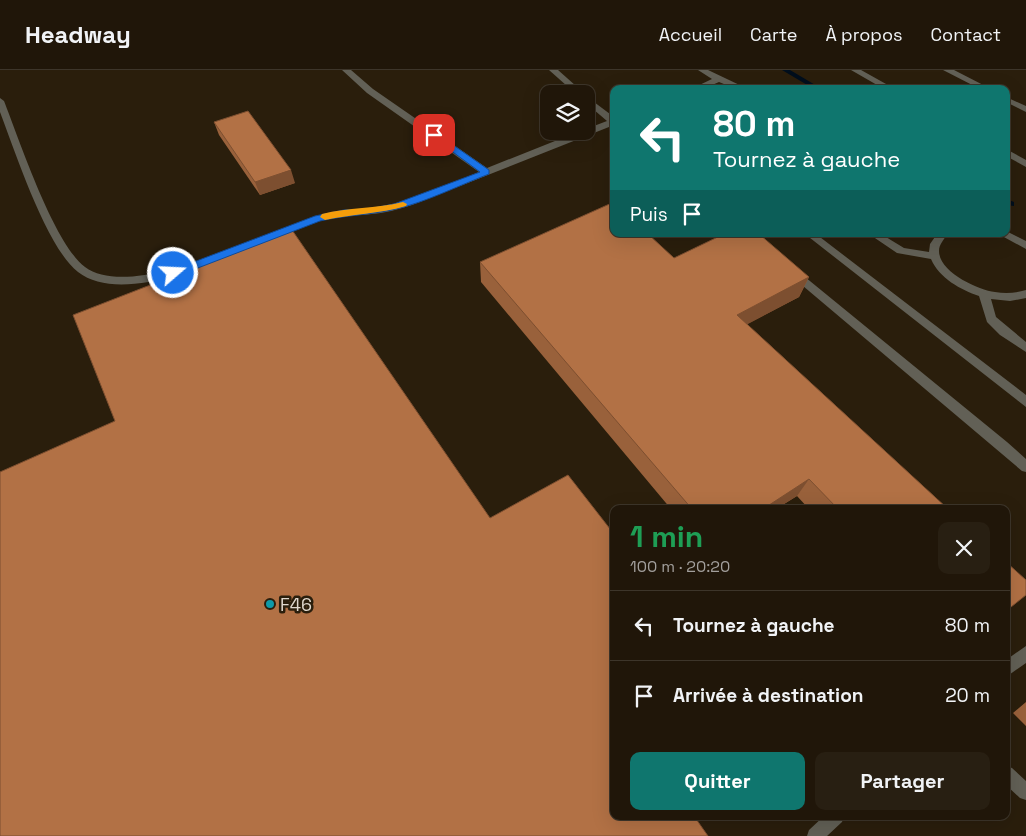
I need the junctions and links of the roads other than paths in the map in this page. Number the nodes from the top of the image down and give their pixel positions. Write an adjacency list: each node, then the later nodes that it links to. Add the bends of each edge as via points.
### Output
1 (346, 70): 21 (lane, via 370,92)
2 (553, 70): 7 (lane)
3 (702, 70): 6 (lane)
4 (856, 70): 11 (lane)
5 (947, 70): 12 (lane)
6 (719, 79): 8 (lane); 9 (lane); 10 (lane)
7 (570, 85)
8 (705, 85)
9 (724, 85)
10 (734, 85)
11 (883, 85)
12 (979, 85)
13 (0, 101): 21 (lane, via 63,246 81,270 110,281 141,280 173,273 318,218 382,210)
14 (1010, 101): 16 (lane)
15 (595, 106): 17 (lane)
16 (1026, 110)
17 (610, 119)
18 (610, 124): 21 (lane)
19 (1010, 154): 20 (lane)
20 (1026, 164)
21 (486, 172)
22 (1010, 236): 26 (lane)
23 (814, 237): 32 (lane)
24 (879, 237): 27 (lane, via 900,251)
25 (936, 237): 27 (lane)
26 (1024, 241)
27 (935, 256): 29 (lane, via 939,265 957,282)
28 (785, 264): 33 (lane)
29 (984, 294): 30 (lane, via 1000,297); 31 (lane, via 991,319)
30 (1026, 294)
31 (1026, 348)
32 (1026, 402)
33 (1026, 467)
34 (1026, 652): 35 (lane)
35 (1010, 666)
36 (1010, 778): 37 (lane)
37 (1026, 792)
38 (832, 820): 39 (lane)
39 (815, 836)

